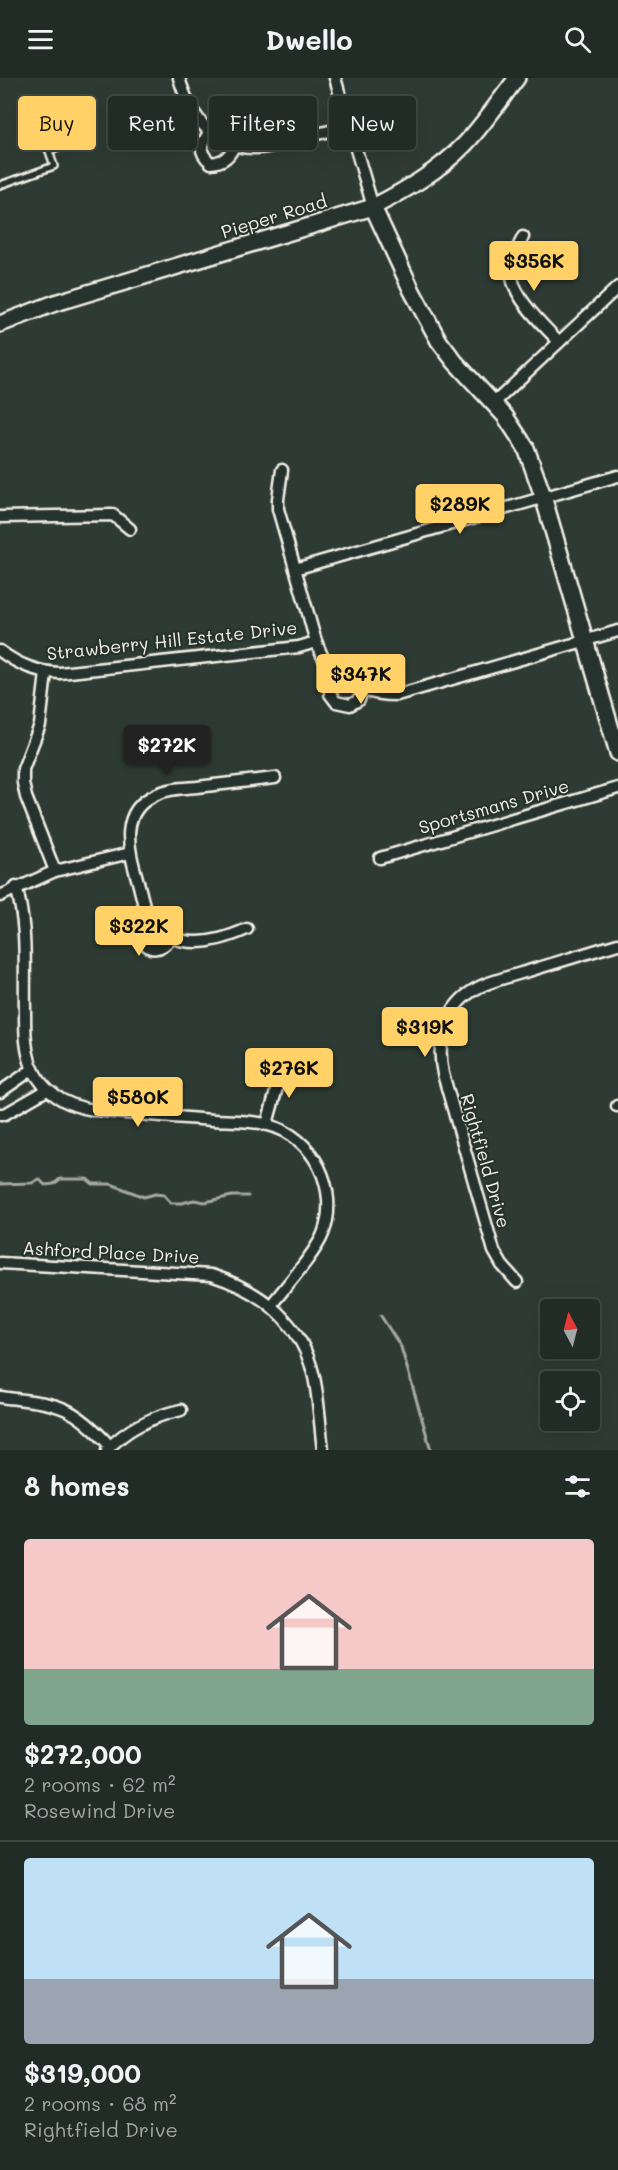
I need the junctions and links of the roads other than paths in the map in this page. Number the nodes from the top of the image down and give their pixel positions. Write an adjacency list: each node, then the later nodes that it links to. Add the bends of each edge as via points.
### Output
1 (179, 78): 5 (street, via 191,110)
2 (335, 78): 4 (street)
3 (517, 78): 12 (street, Pieper Road, via 465,144 428,175)
4 (340, 96)
5 (209, 130)
6 (209, 133): 8 (street, via 201,150 211,163 220,162)
7 (55, 150): 10 (lane)
8 (232, 150)
9 (356, 150): 12 (street)
10 (50, 152): 11 (lane, via 54,166)
11 (0, 185)
12 (373, 207): 15 (street, Pieper Road, via 55,303); 17 (street, via 425,318 455,362)
13 (523, 237): 16 (street, via 511,266 513,282 528,310)
14 (618, 287): 16 (street)
15 (0, 324)
16 (559, 342): 17 (street)
17 (494, 403): 20 (street, via 526,448)
18 (282, 470): 23 (street, via 279,509)
19 (618, 476): 20 (street)
20 (543, 496): 23 (street); 25 (street)
21 (0, 517): 22 (street, via 113,515)
22 (130, 529)
23 (295, 569): 26 (street)
24 (618, 631): 25 (street)
25 (585, 640): 30 (street, via 397,695); 31 (street)
26 (316, 642): 28 (street, Strawberry Hill Estate Drive); 29 (street)
27 (0, 651): 28 (street, Strawberry Hill Estate Drive, via 19,664)
28 (46, 673): 36 (street, via 40,725 23,776 26,797)
29 (337, 675): 30 (street); 30 (street, via 330,694 336,702 350,705 359,700)
30 (362, 690)
31 (618, 753)
32 (275, 778): 34 (street, via 157,793 142,804 132,819 128,828)
33 (618, 788): 35 (street, Sportsmans Drive)
34 (130, 853): 36 (street); 39 (street)
35 (380, 858)
36 (55, 871): 37 (street)
37 (16, 888): 38 (street); 44 (street, via 22,913 25,1036)
38 (0, 896)
39 (152, 921): 41 (street); 41 (street, via 142,937 149,947 165,946)
40 (247, 929): 41 (street, via 211,941 187,943)
41 (171, 938)
42 (618, 944): 50 (street, Rightfield Drive, via 484,984 457,1004 446,1021 439,1050 442,1074 494,1251)
43 (283, 1066): 48 (street)
44 (33, 1069): 45 (street); 46 (street)
45 (47, 1090): 47 (street); 48 (street, via 78,1108)
46 (0, 1092)
47 (0, 1114)
48 (267, 1124): 51 (street, via 295,1137 315,1159 329,1203 317,1245)
49 (0, 1263): 51 (street, Ashford Place Drive, via 211,1275 231,1281)
50 (517, 1282)
51 (272, 1305): 55 (street, Ashford Place Drive, via 307,1356)
52 (0, 1397): 54 (street, via 68,1409 93,1427)
53 (181, 1410): 54 (street, via 128,1432)
54 (109, 1448)
55 (323, 1450)

